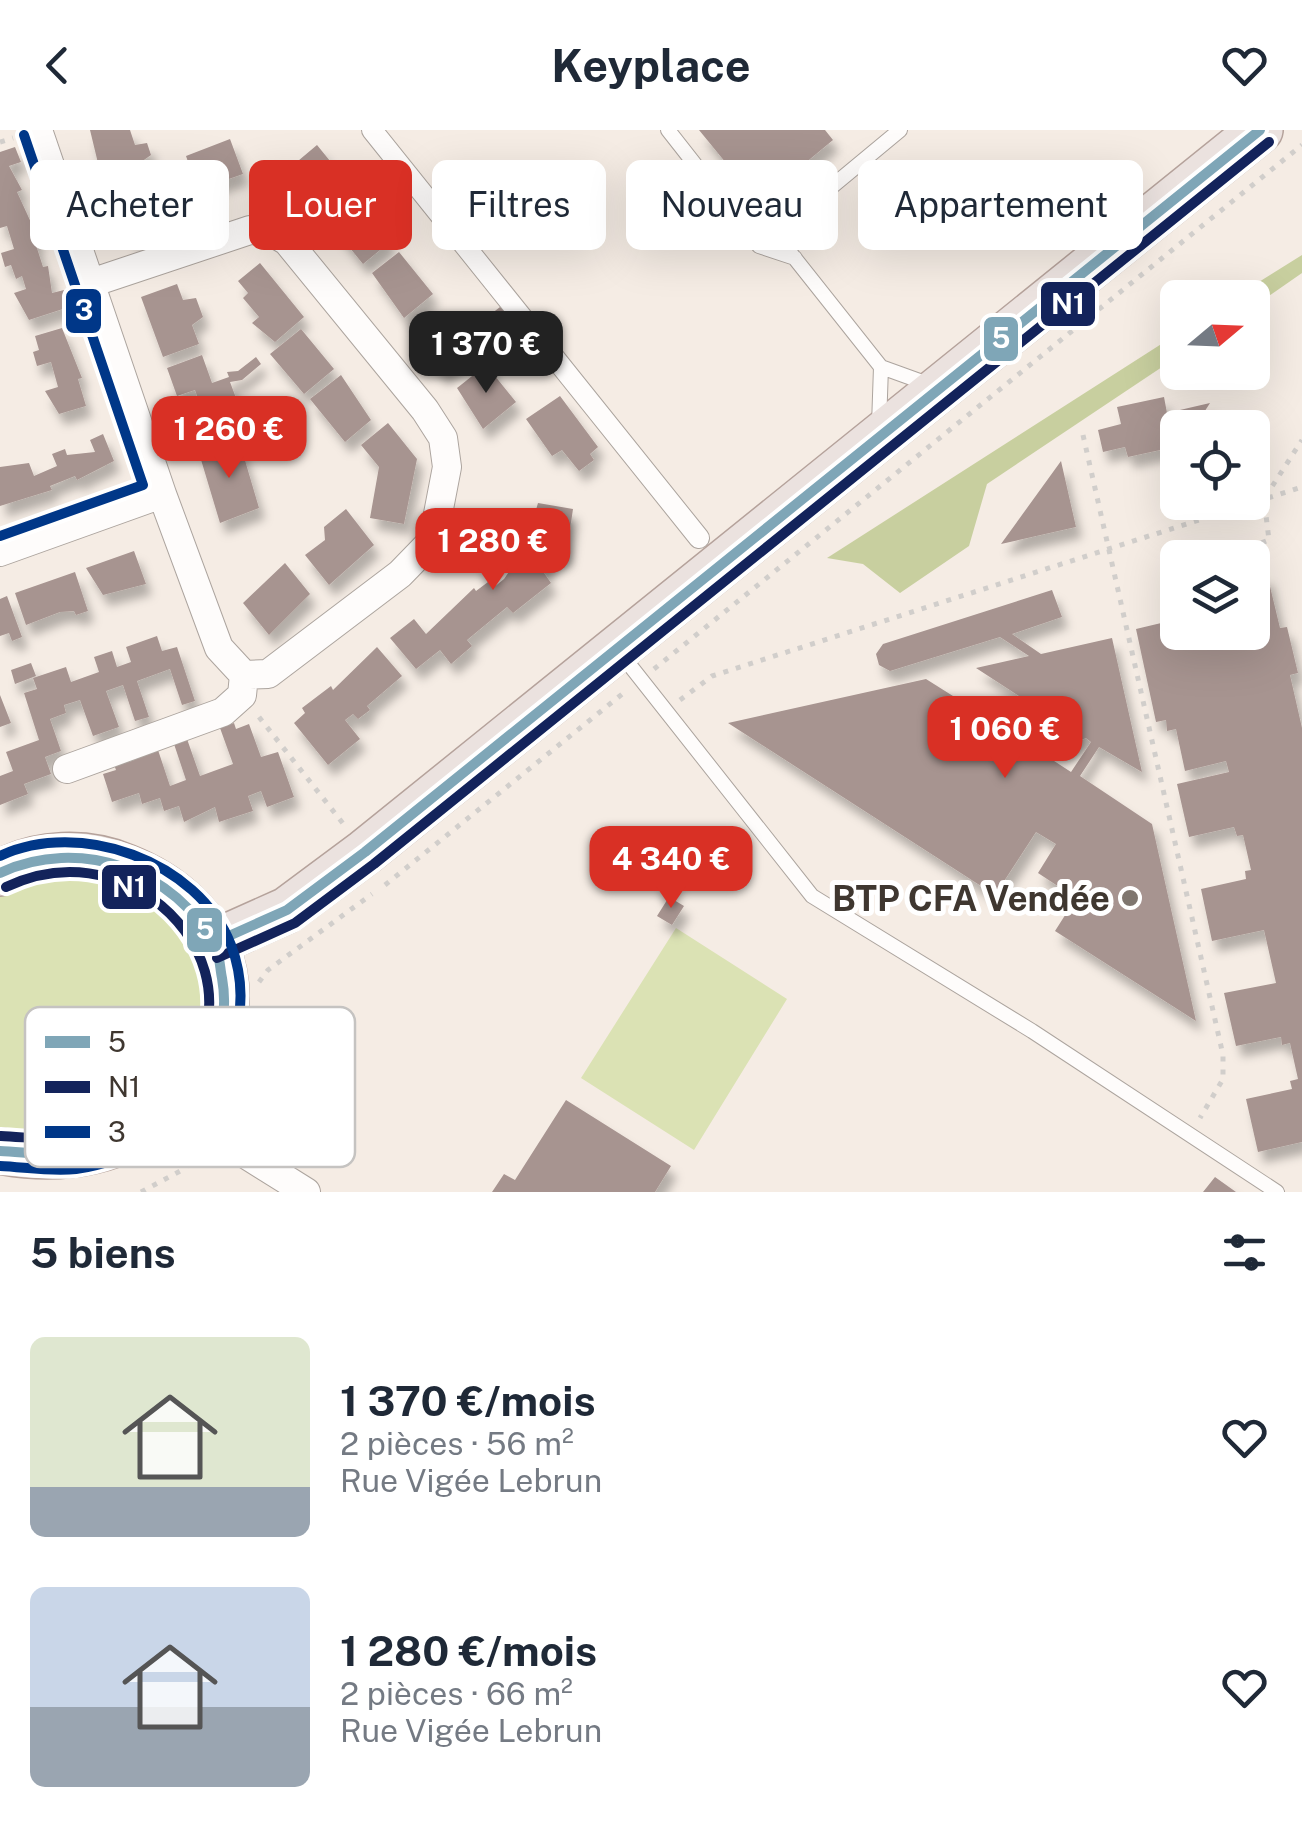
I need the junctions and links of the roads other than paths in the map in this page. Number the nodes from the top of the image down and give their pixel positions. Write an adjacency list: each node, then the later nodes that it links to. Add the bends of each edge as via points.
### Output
1 (38, 130): 7 (street)
2 (372, 130): 12 (street)
3 (668, 130): 6 (lane, via 760,246)
4 (900, 130): 6 (lane, via 794,218 786,234)
5 (1260, 130): 9 (main road)
6 (795, 258): 8 (lane)
7 (91, 282): 11 (street); 15 (street, via 250,230 270,231 287,241 443,438 447,468 432,540 400,574 268,674)
8 (881, 368): 9 (lane, via 916,383); 10 (lane)
9 (944, 385): 10 (main road)
10 (874, 442): 14 (main road)
11 (162, 494): 13 (street); 15 (street, via 218,648)
12 (699, 538)
13 (0, 552)
14 (629, 665): 18 (main road, via 356,829 286,910); 24 (lane, via 812,896)
15 (243, 685): 16 (street, via 223,712)
16 (67, 769)
17 (0, 873): 18 (main road, via 61,855 107,859 162,886)
18 (212, 944): 19 (main road)
19 (225, 1007)
20 (88, 1167): 22 (main road)
21 (269, 1167): 23 (street)
22 (12, 1169)
23 (306, 1192)
24 (1277, 1192)

